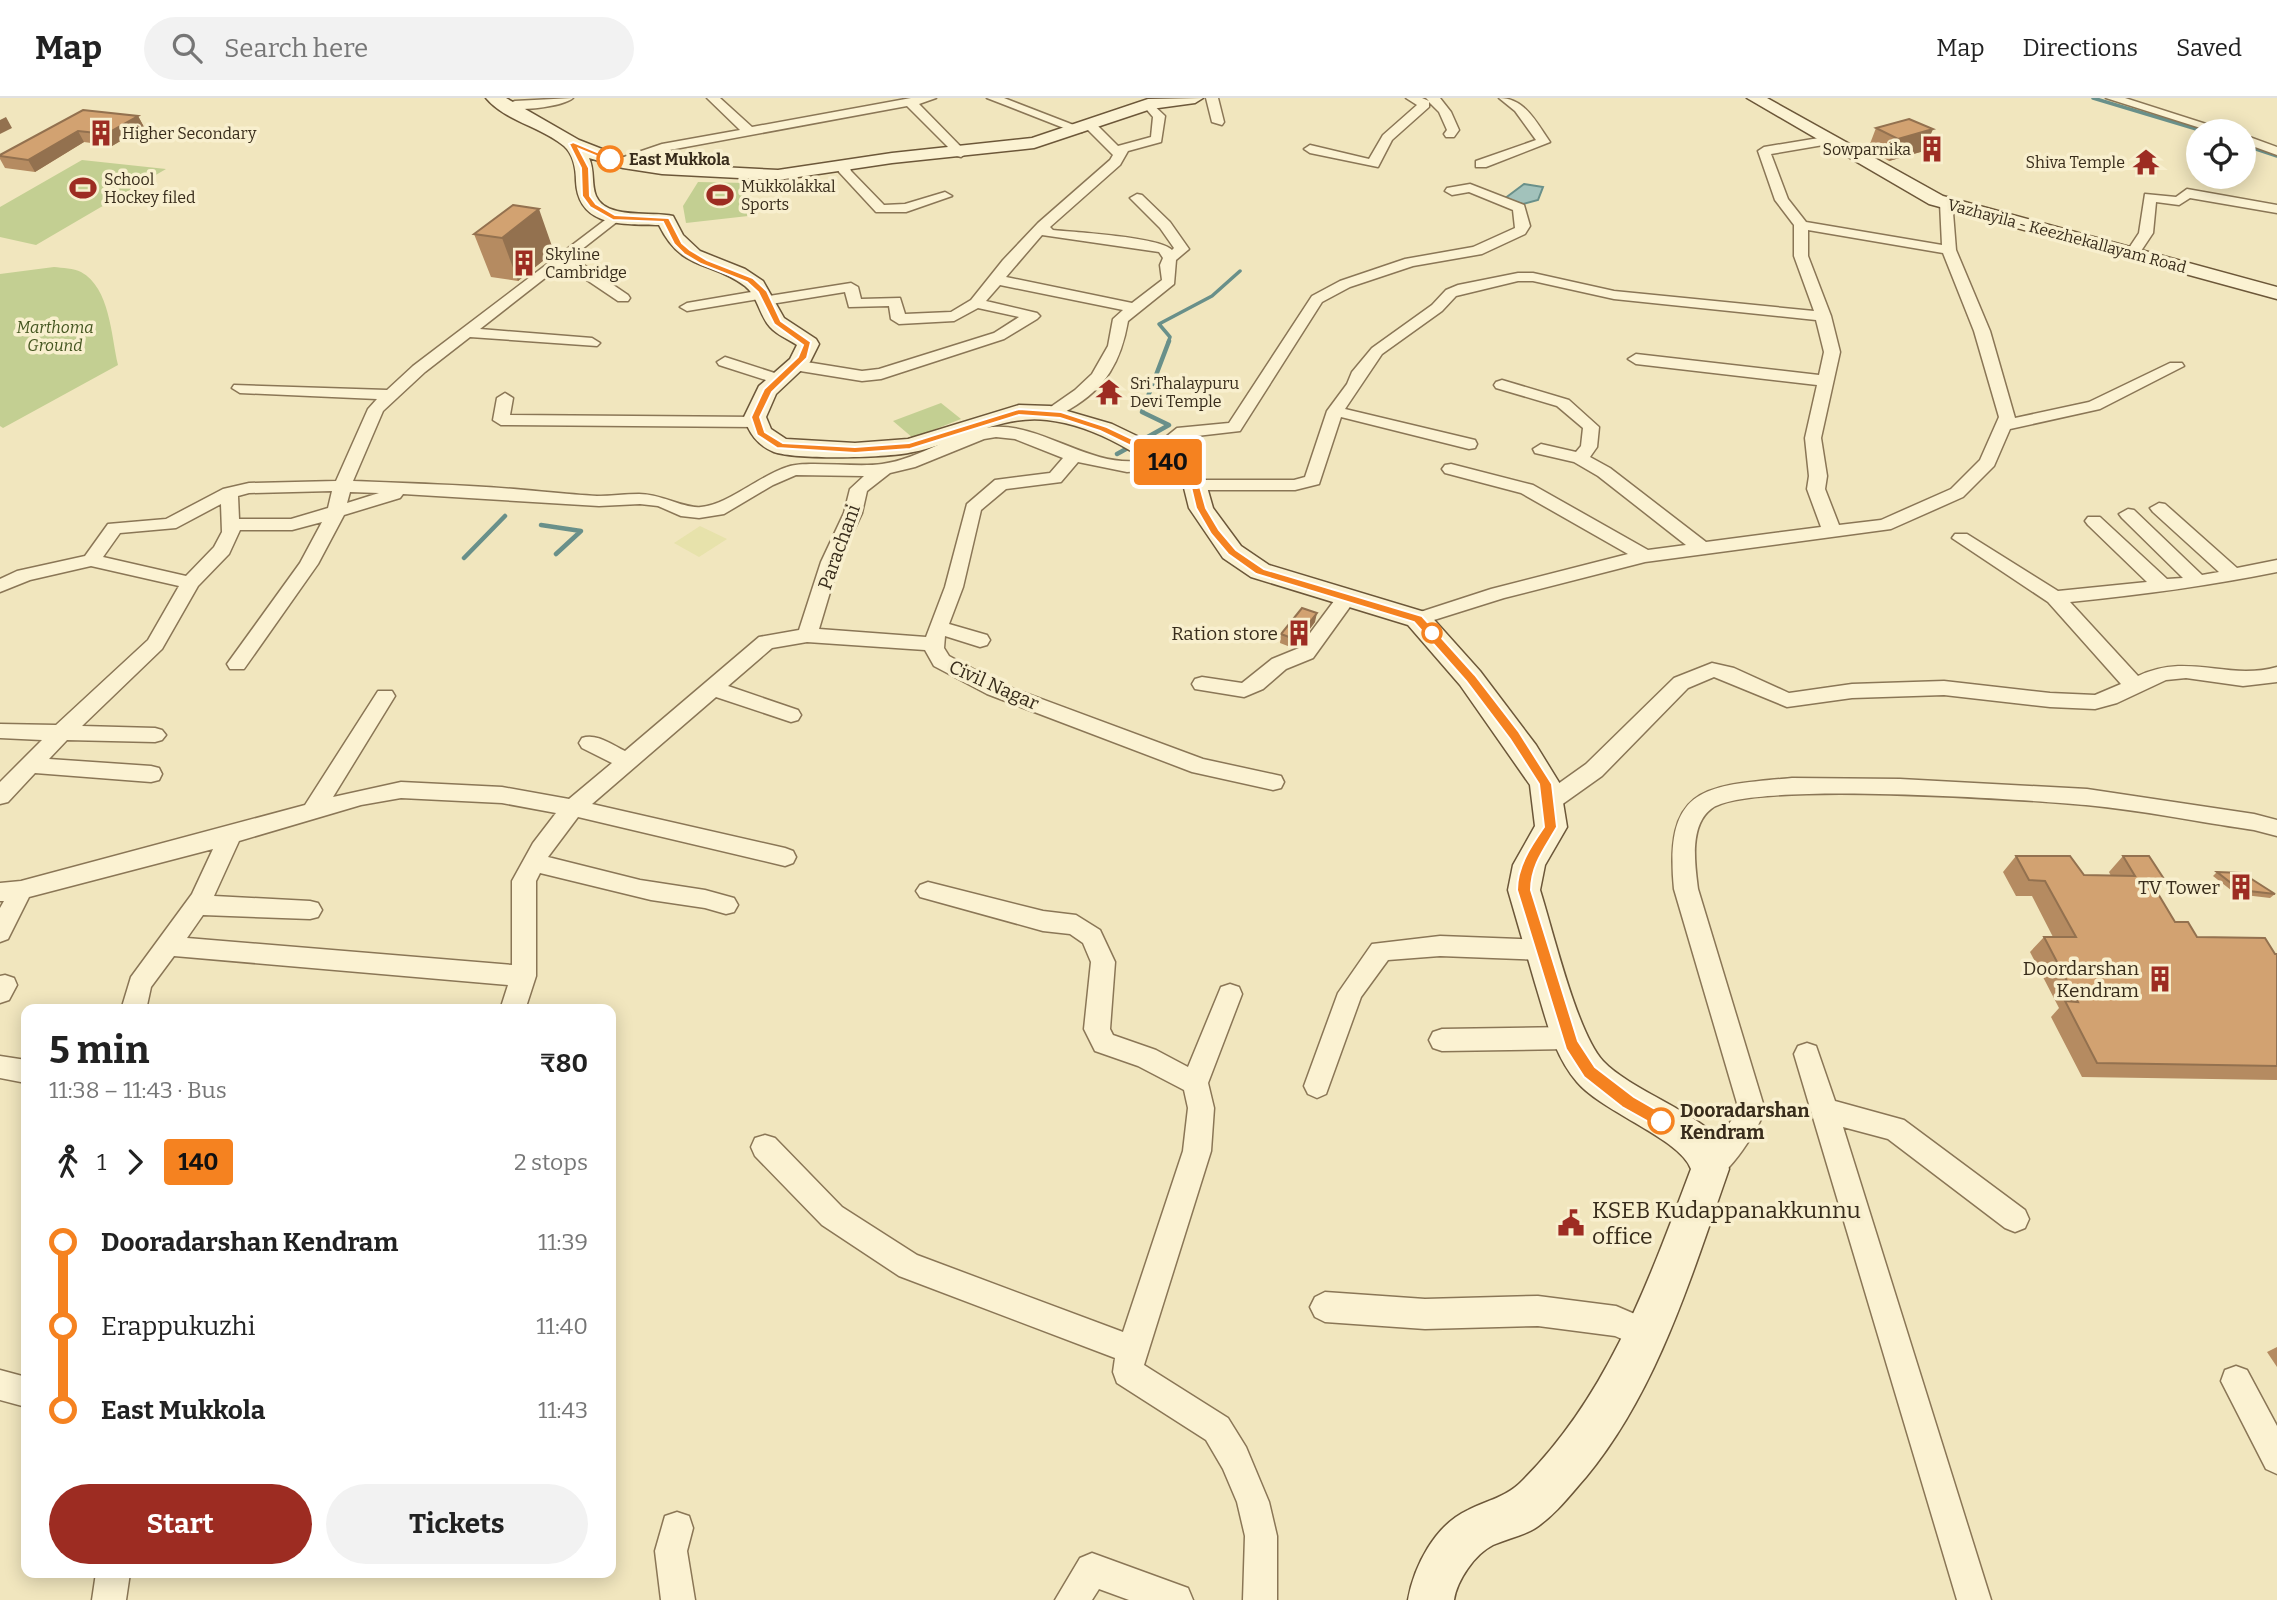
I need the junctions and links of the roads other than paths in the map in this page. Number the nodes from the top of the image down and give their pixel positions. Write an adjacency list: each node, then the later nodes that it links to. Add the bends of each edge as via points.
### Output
1 (567, 98): 13 (street, via 557,103)
2 (713, 98): 20 (street)
3 (844, 98): 16 (street)
4 (930, 98): 14 (street)
5 (993, 98): 19 (street)
6 (1195, 98): 15 (main road)
7 (1212, 98): 18 (street)
8 (1412, 98): 25 (street, via 1425,104 1387,138 1373,164)
9 (1432, 98): 21 (street, via 1448,115)
10 (1506, 98): 30 (street, via 1529,119 1544,142)
11 (1755, 98): 22 (main road, Vazhayila - Keezhekallayam Road)
12 (2112, 98): 17 (street)
13 (501, 100): 24 (main road)
14 (910, 102): 16 (street); 27 (street)
15 (1148, 104): 19 (main road); 28 (street, via 1159,116 1157,139 1123,148)
16 (859, 111): 20 (street)
17 (2186, 120)
18 (1218, 122)
19 (1084, 127): 27 (main road, via 1034,143); 28 (street)
20 (750, 132): 29 (street)
21 (1450, 134)
22 (1831, 141): 35 (main road, Vazhayila - Keezhekallayam Road); 38 (street, via 1764,151 1782,201)
23 (2256, 143): 26 (street)
24 (573, 144): 29 (main road); 37 (main road, via 585,168 586,196)
25 (1310, 149)
26 (2277, 151)
27 (961, 153): 31 (main road)
28 (1119, 154): 39 (street)
29 (618, 161): 31 (main road, via 734,175 778,175)
30 (1481, 164)
31 (844, 166): 33 (street, via 881,209 905,208)
32 (1451, 191): 71 (street, via 1470,188 1519,208 1523,226 1477,251 1410,262 1345,284 1317,299 1234,426 1184,432)
33 (945, 196)
34 (1137, 198): 43 (street, via 1182,249)
35 (1947, 204): 40 (street); 41 (main road, Vazhayila - Keezhekallayam Road)
36 (2277, 209): 41 (street, via 2187,193 2179,201 2150,197 2146,233)
37 (613, 218): 42 (street); 46 (main road, via 666,220 687,252 750,280)
38 (1801, 225): 40 (street); 51 (street, via 1801,256)
39 (1043, 226): 43 (street, via 1048,234 1164,249); 44 (street)
40 (1949, 250): 68 (street, via 1982,331 2007,417)
41 (2132, 254): 45 (main road, Vazhayila - Keezhekallayam Road)
42 (563, 257): 47 (street); 53 (street)
43 (1170, 258): 50 (street, via 1169,281)
44 (997, 280): 48 (street); 50 (street)
45 (2277, 293)
46 (764, 297): 48 (street, via 851,288 854,304 895,301 899,319 954,316); 49 (street); 59 (main road, via 777,322 808,344)
47 (623, 298)
48 (976, 303): 59 (street, via 1032,316 999,336 881,374)
49 (687, 307)
50 (1133, 309): 66 (street, via 1121,319 1115,348 1097,382)
51 (1823, 316): 60 (street, via 1832,352); 65 (street, via 1615,295 1518,277 1451,293 1377,351)
52 (579, 327): 54 (street)
53 (468, 332): 54 (street); 63 (street)
54 (566, 342): 55 (street)
55 (592, 343)
56 (1636, 359): 60 (street)
57 (724, 362): 59 (street)
58 (2176, 366): 68 (street, via 2094,405)
59 (786, 372): 67 (main road, via 761,401)
60 (1825, 381): 85 (street, via 1813,438 1816,489)
61 (1502, 385): 73 (street, via 1563,403 1591,427 1589,447)
62 (240, 388): 63 (street)
63 (391, 395): 77 (street, via 376,409)
64 (505, 398): 67 (street, via 501,421)
65 (1335, 411): 69 (street); 76 (street, via 1311,482)
66 (1050, 413): 67 (main road, via 1019,412 910,446 855,450 780,446 761,433); 71 (main road, via 1104,429)
67 (757, 422)
68 (2003, 426): 85 (street, via 1988,462 1958,494 1885,525)
69 (1469, 443)
70 (1541, 449): 73 (street)
71 (1156, 454): 72 (street, via 1140,466 1127,467); 76 (main road)
72 (1074, 456): 74 (street, via 1018,434 996,432); 100 (street, via 1055,478 1001,484 973,508 954,587)
73 (1580, 458): 87 (street, via 1604,471)
74 (884, 469): 78 (street, via 794,470 718,510 699,513 661,500); 99 (street, Parachani, via 859,489)
75 (1451, 469): 88 (street, via 1527,489)
76 (1196, 485): 96 (main road, via 1201,508 1232,552 1260,572)
77 (342, 486): 78 (street); 79 (street, via 248,488); 81 (street)
78 (411, 489): 81 (street)
79 (229, 493): 84 (street); 89 (street, via 170,524 114,528)
80 (2159, 508): 91 (street)
81 (336, 513): 84 (street, via 292,525); 102 (street, via 309,564)
82 (2128, 514): 93 (street)
83 (2094, 521): 95 (street)
84 (230, 524): 92 (street, via 222,550)
85 (1832, 531): 87 (street)
86 (1961, 538): 97 (street)
87 (1700, 547): 88 (street)
88 (1645, 556): 98 (street, via 1497,593)
89 (92, 560): 92 (street); 94 (street, via 24,575)
90 (2277, 566): 91 (street)
91 (2235, 576): 93 (street)
92 (190, 583): 110 (street, via 155,644)
93 (2198, 583): 95 (street)
94 (0, 586)
95 (2164, 587): 97 (street)
96 (1348, 597): 98 (main road); 104 (street, via 1306,653 1279,664 1256,684 1244,690)
97 (2055, 598): 105 (street)
98 (1418, 619): 118 (main road, via 1515,736 1545,784)
99 (807, 635): 100 (street); 106 (street, via 766,642)
100 (936, 636): 101 (street); 116 (street, Civil Nagar, via 941,662 994,689 1199,766)
101 (980, 640)
102 (237, 664)
103 (2277, 674): 105 (street, via 2243,679 2186,671 2162,673)
104 (1202, 684)
105 (2134, 685): 118 (street, via 2095,702 1944,688 1852,691 1787,700 1712,670 1681,683 1594,770)
106 (712, 688): 108 (street); 113 (street)
107 (385, 696): 120 (street)
108 (791, 715)
109 (0, 731): 110 (street)
110 (62, 732): 111 (street); 114 (street)
111 (155, 735)
112 (590, 743): 113 (street)
113 (627, 761): 119 (street)
114 (30, 765): 115 (street); 117 (street)
115 (152, 774)
116 (1273, 782)
117 (0, 796)
118 (1549, 802): 132 (main road, via 1551,827 1524,877 1527,904)
119 (573, 808): 120 (street, via 502,794 401,790); 123 (street); 124 (street)
120 (313, 811): 122 (street)
121 (2277, 828): 146 (street, via 2087,797 1899,787 1792,786 1728,792 1704,802 1689,818 1683,862 1686,888 1752,1110)
122 (230, 836): 125 (street); 127 (street)
123 (785, 857)
124 (534, 863): 128 (street); 133 (street, via 524,881)
125 (11, 891): 130 (street)
126 (928, 891): 142 (street, via 1076,925 1092,937 1103,962 1097,1029 1104,1043 1147,1058)
127 (197, 905): 129 (street); 131 (street)
128 (726, 905)
129 (310, 910)
130 (0, 932)
131 (167, 944): 133 (street); 135 (street, via 139,984)
132 (1542, 950): 137 (main road); 143 (street, via 1440,946 1381,951 1350,993)
133 (524, 976): 136 (street)
134 (1230, 994): 142 (street)
135 (134, 1004)
136 (514, 1004)
137 (1569, 1038): 138 (street); 146 (main road, via 1590,1072 1628,1102 1688,1136 1703,1149)
138 (1442, 1040)
139 (1807, 1054): 144 (street)
140 (0, 1067): 141 (street)
141 (21, 1070)
142 (1195, 1083): 150 (street, via 1201,1108 1197,1151)
143 (1317, 1086)
144 (1824, 1110): 147 (street, via 1895,1129); 163 (street)
145 (765, 1147): 150 (street, via 832,1216 909,1266)
146 (1710, 1169): 149 (main road)
147 (2015, 1219)
148 (1325, 1307): 149 (street, via 1425,1314 1538,1311 1616,1321)
149 (1647, 1335): 162 (main road, via 1600,1424 1540,1495 1517,1515 1477,1529 1449,1556)
150 (1132, 1350): 161 (street, via 1128,1372 1217,1429 1235,1458 1254,1502 1261,1536)
151 (2236, 1381): 154 (street)
152 (0, 1385): 153 (street)
153 (21, 1391)
154 (2277, 1458)
155 (677, 1528): 158 (street, via 671,1551)
156 (112, 1578): 157 (street)
157 (109, 1600)
158 (678, 1600)
159 (1072, 1600): 160 (street, via 1092,1570)
160 (1177, 1600)
161 (1260, 1600)
162 (1431, 1600)
163 (1974, 1600)

